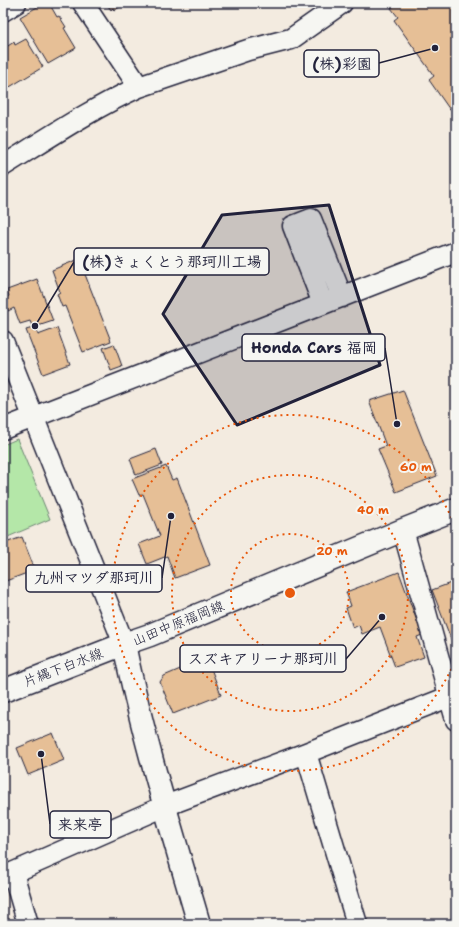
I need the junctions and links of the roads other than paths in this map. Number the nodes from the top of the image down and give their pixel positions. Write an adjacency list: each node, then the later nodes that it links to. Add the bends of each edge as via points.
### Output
1 (16, 3): 5 (street)
2 (83, 3): 6 (street)
3 (342, 3): 4 (street)
4 (318, 10): 6 (street, via 291,39 248,50)
5 (3, 11)
6 (139, 87): 7 (street, via 88,113)
7 (3, 166)
8 (456, 252): 9 (street)
9 (342, 297): 10 (street); 10 (street, via 311,219 293,226)
10 (323, 304): 12 (street)
11 (3, 341): 12 (street)
12 (34, 418): 13 (street); 16 (street)
13 (3, 429)
14 (456, 509): 15 (main road, 山田中原福岡線)
15 (402, 530): 16 (main road, 山田中原福岡線); 18 (street)
16 (124, 644): 17 (main road, 片縄下白水線); 21 (main road, 山田中原福岡線, via 133,689)
17 (3, 691)
18 (453, 696): 19 (street); 20 (street)
19 (456, 720)
20 (306, 753): 21 (street); 25 (street)
21 (164, 806): 22 (street); 24 (main road, 山田中原福岡線)
22 (8, 875): 23 (street)
23 (28, 924)
24 (199, 924)
25 (357, 924)

